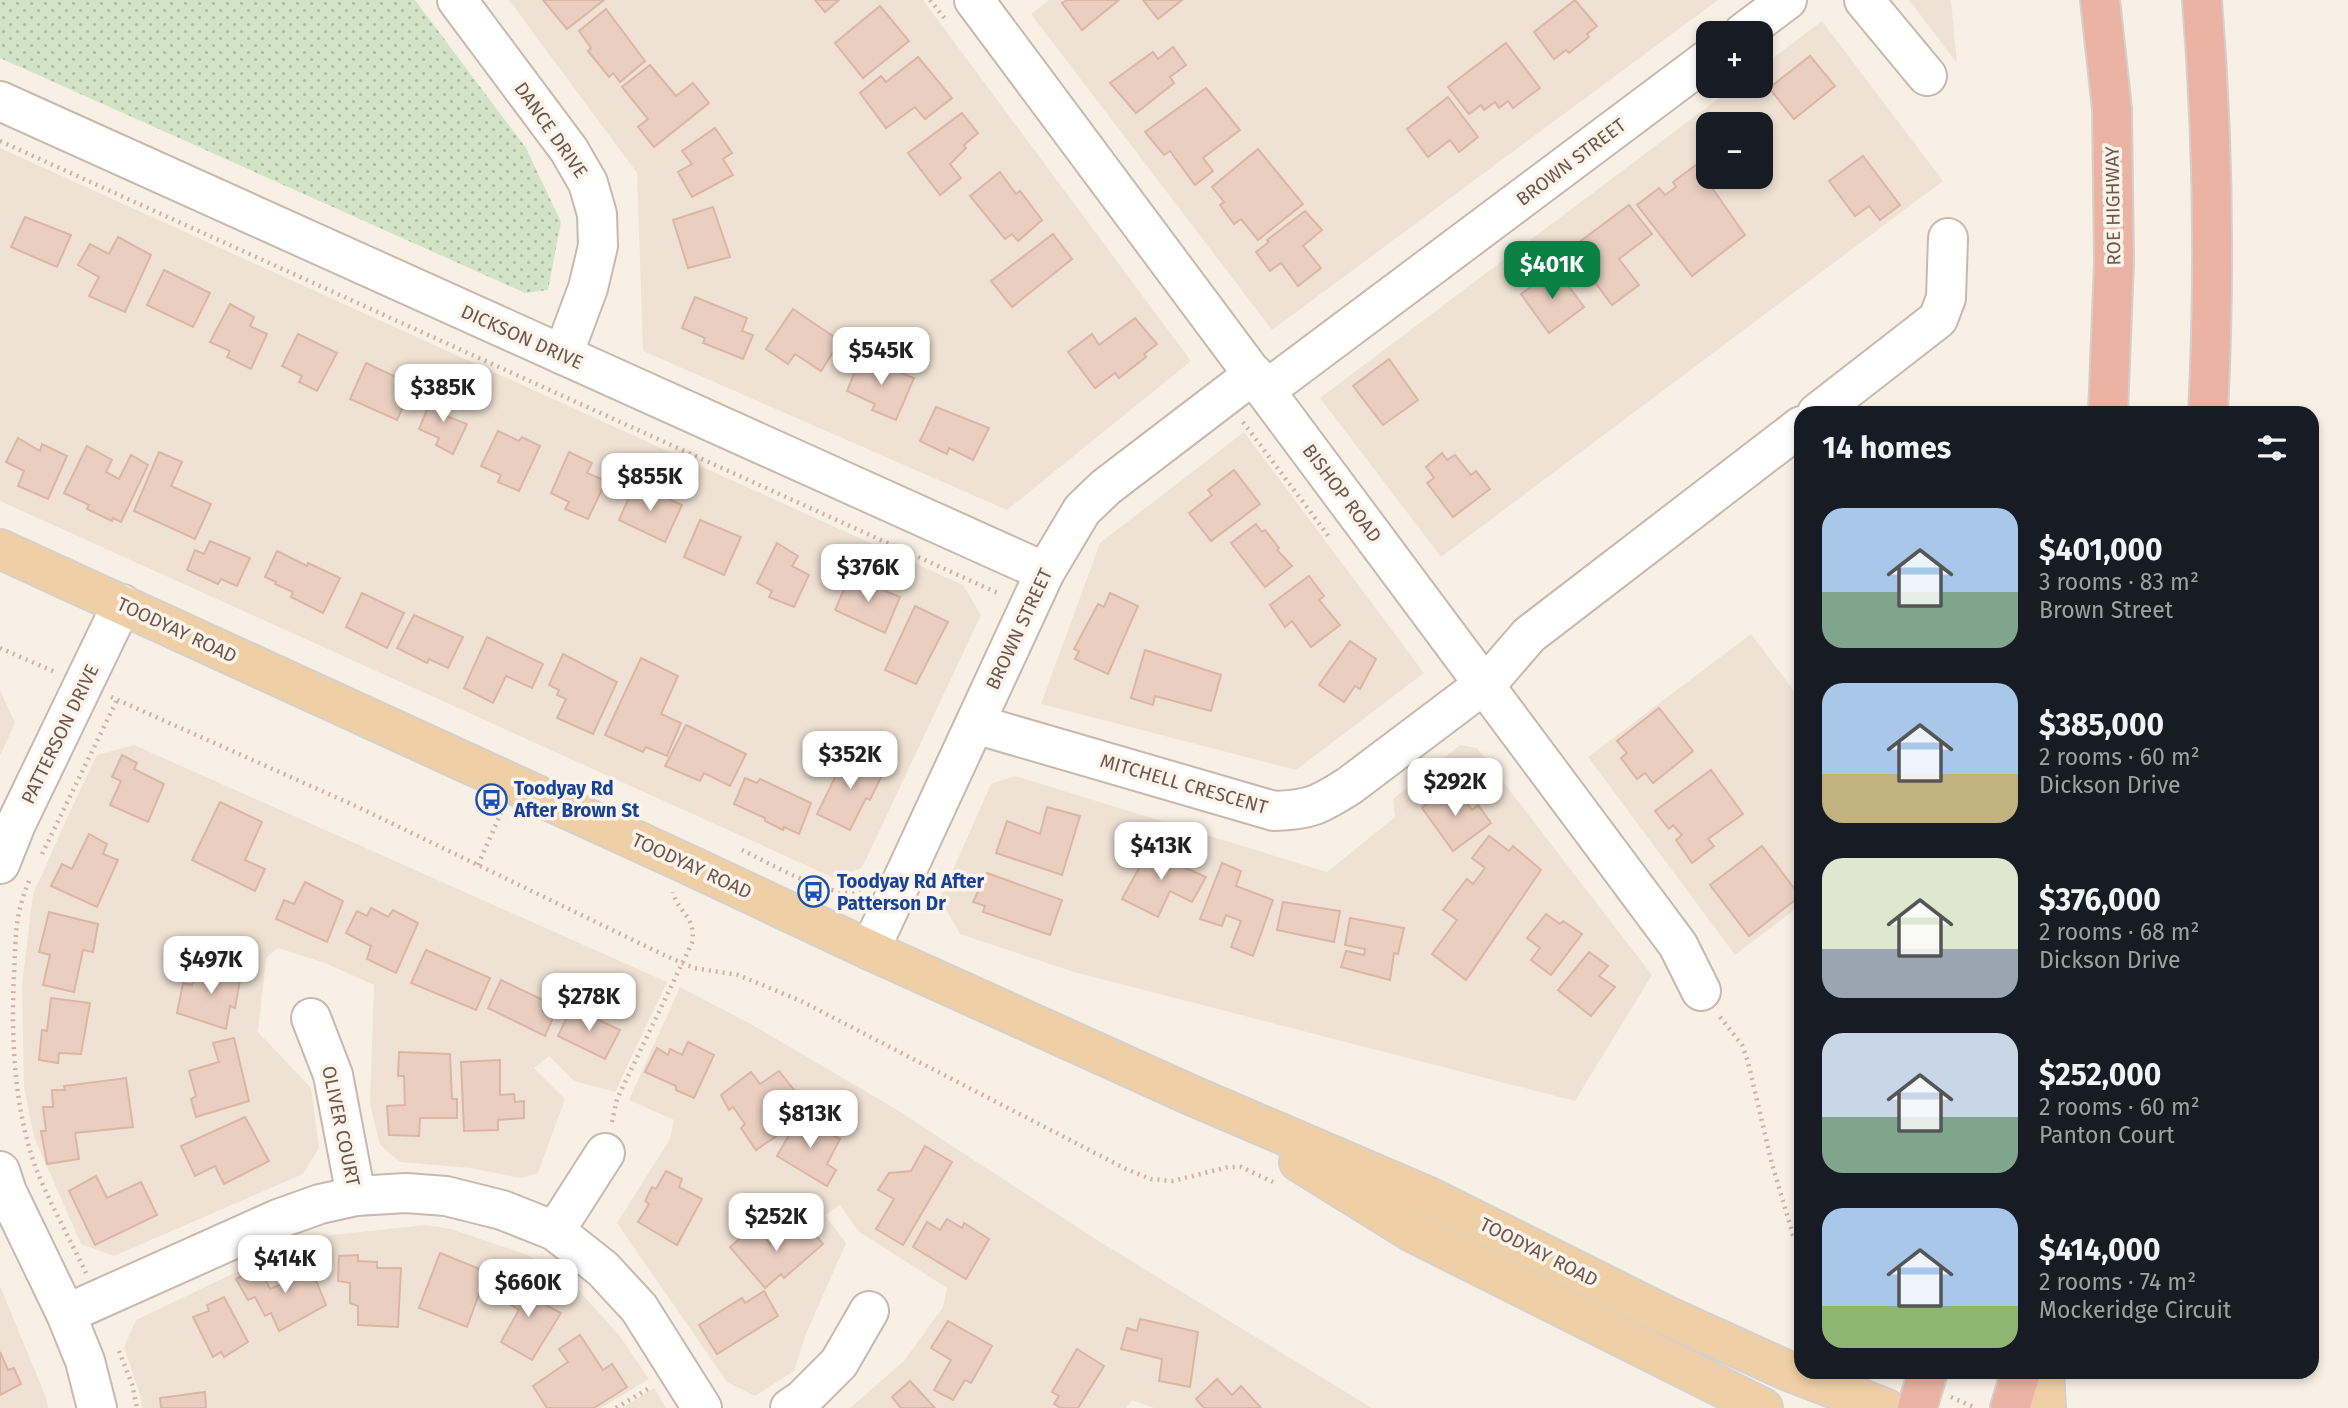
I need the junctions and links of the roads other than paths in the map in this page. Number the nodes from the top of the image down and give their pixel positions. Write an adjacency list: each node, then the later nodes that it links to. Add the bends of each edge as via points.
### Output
1 (457, 0): 12 (street, DANCE DRIVE, via 589,183 597,214 598,246 588,288)
2 (1787, 0): 7 (street)
3 (1864, 0): 9 (street)
4 (2099, 0): 15 (highway, ROE HIGHWAY, via 2112,109 2114,262)
5 (2202, 0): 16 (highway, via 2209,85 2212,324)
6 (981, 2): 13 (street, BISHOP ROAD)
7 (1759, 21)
8 (1696, 68): 13 (street, BROWN STREET)
9 (1927, 76)
10 (0, 102): 12 (street, DICKSON DRIVE)
11 (1948, 238): 14 (street, via 1946,298 1938,319)
12 (562, 355): 19 (street, DICKSON DRIVE)
13 (1260, 382): 19 (street, BROWN STREET, via 1106,487 1082,510); 21 (street, BISHOP ROAD)
14 (1826, 406)
15 (2108, 406)
16 (2208, 406)
17 (1794, 431): 21 (street, MITCHELL CRESCENT, via 1529,635)
18 (0, 549): 20 (main road, TOODYAY ROAD)
19 (1045, 572): 22 (street, BROWN STREET)
20 (122, 604): 23 (street, PATTERSON DRIVE, via 101,692 16,824); 24 (main road, TOODYAY ROAD)
21 (1484, 684): 22 (street, MITCHELL CRESCENT, via 1349,786 1302,810 1274,811); 25 (street, BISHOP ROAD, via 1678,945)
22 (975, 724): 24 (street, BROWN STREET)
23 (15, 871)
24 (870, 950): 27 (main road, TOODYAY ROAD)
25 (1701, 991)
26 (311, 1018): 30 (street, OLIVER COURT, via 333,1075)
27 (1193, 1096): 34 (main road, TOODYAY ROAD, via 1429,1197 1665,1315); 42 (main road, TOODYAY ROAD, via 1412,1233)
28 (605, 1153): 31 (street)
29 (0, 1171): 33 (street)
30 (356, 1196): 31 (street, via 446,1196 502,1210); 33 (street, via 278,1219)
31 (555, 1231): 40 (street, via 603,1269 639,1308)
32 (869, 1311): 41 (street, via 839,1363)
33 (66, 1314): 39 (street)
34 (1794, 1370)
35 (1816, 1379): 43 (main road, TOODYAY ROAD)
36 (1926, 1379): 44 (highway)
37 (2019, 1379): 45 (highway)
38 (2044, 1379): 46 (main road)
39 (97, 1408)
40 (702, 1408)
41 (790, 1408)
42 (1763, 1408)
43 (1885, 1408)
44 (1917, 1408)
45 (2010, 1408)
46 (2046, 1408)

